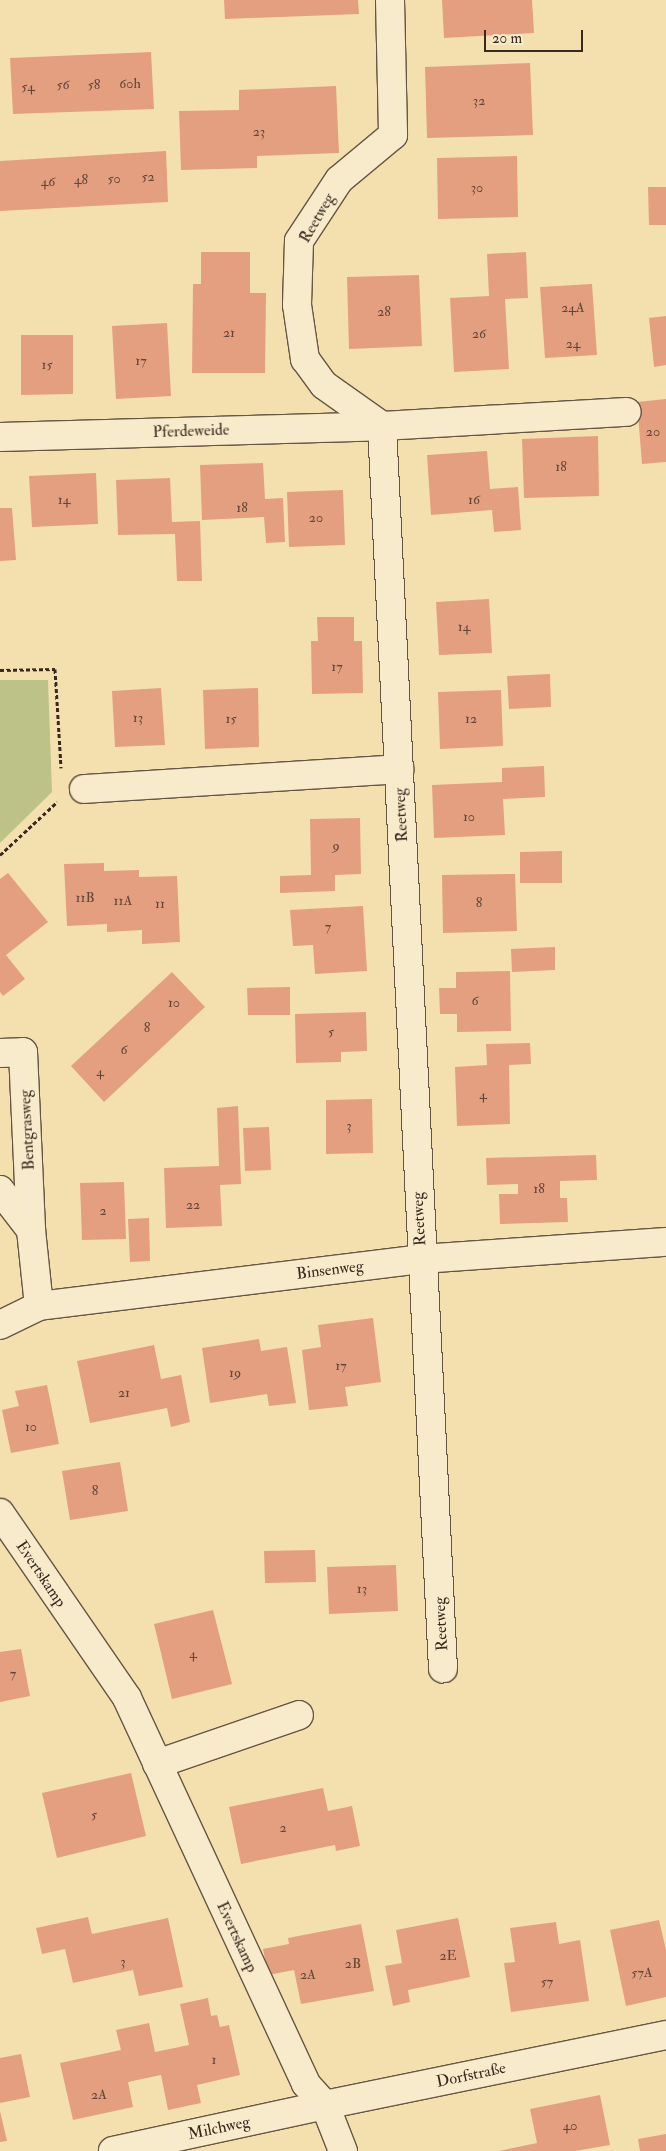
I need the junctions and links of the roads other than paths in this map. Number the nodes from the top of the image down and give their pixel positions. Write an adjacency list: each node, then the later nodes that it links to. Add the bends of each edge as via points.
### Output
1 (390, 0): 3 (street, Reetweg, via 393,135 339,180 299,241 297,305 305,359 324,385)
2 (627, 412): 3 (street)
3 (382, 426): 4 (street, Pferdeweide); 5 (street, Reetweg)
4 (0, 437)
5 (399, 769): 6 (street, Reetweg); 11 (street, Reetweg)
6 (73, 793)
7 (0, 1054): 9 (street, Bentgrasweg, via 23,1052)
8 (0, 1190): 9 (street)
9 (31, 1230): 12 (street, Bentgrasweg)
10 (666, 1242): 11 (street, Binsenweg)
11 (421, 1259): 12 (street, Binsenweg); 15 (street, Reetweg)
12 (39, 1306): 13 (street, Binsenweg)
13 (0, 1325)
14 (0, 1513): 17 (street, Evertskamp, via 127,1698)
15 (443, 1669)
16 (299, 1715): 17 (street)
17 (157, 1764): 19 (street, Evertskamp, via 306,2084)
18 (666, 2035): 19 (street, Dorfstraße)
19 (324, 2105): 20 (street, Milchweg); 21 (street)
20 (113, 2151)
21 (343, 2151)

